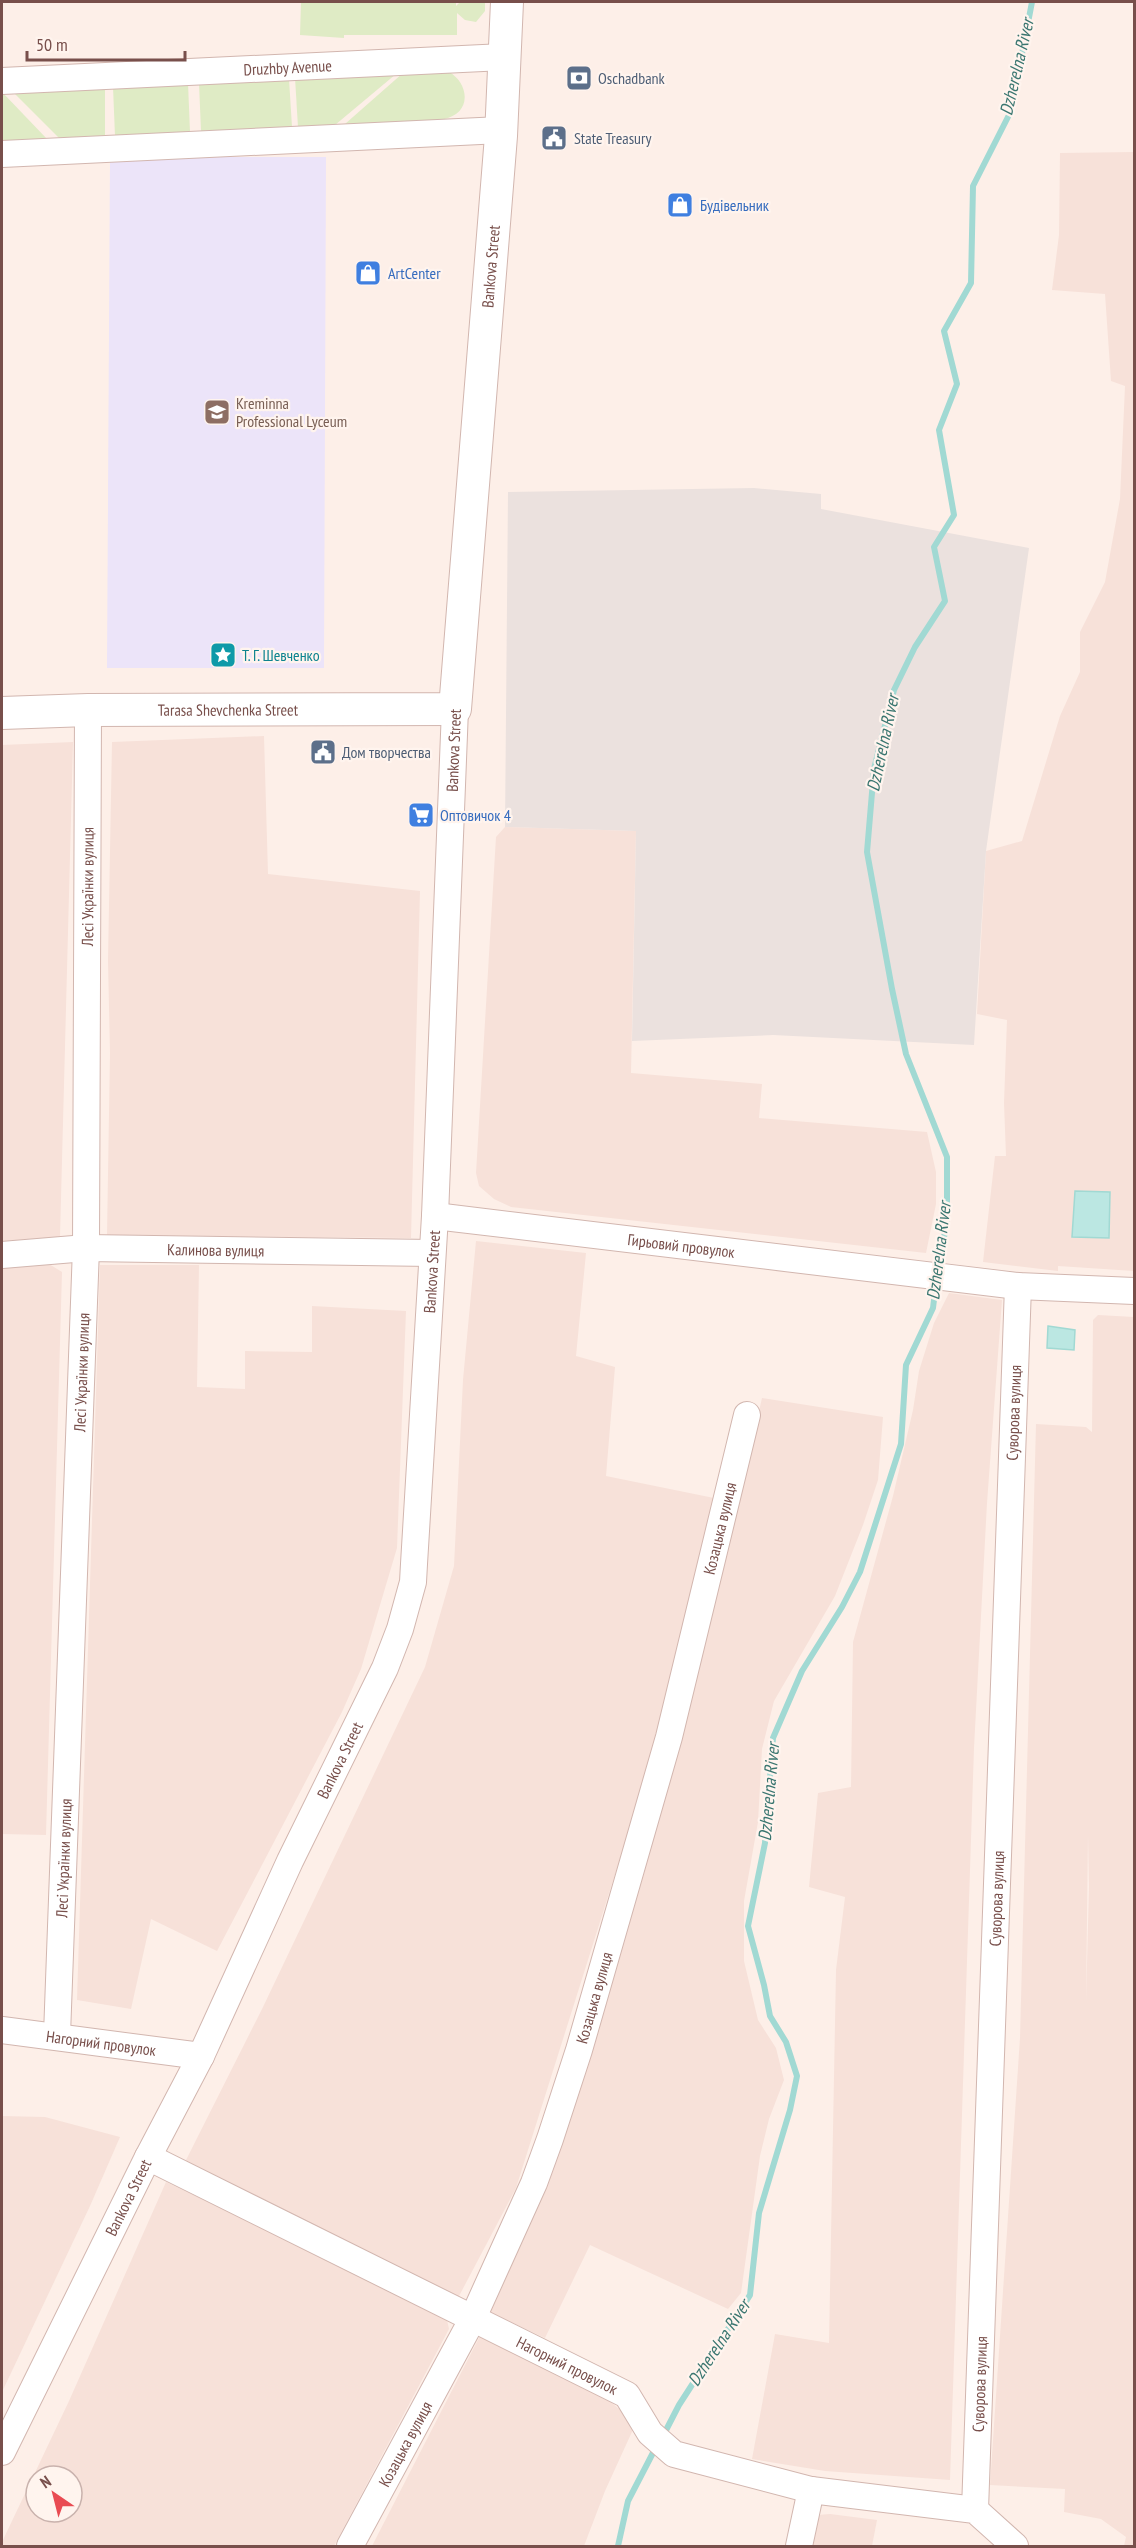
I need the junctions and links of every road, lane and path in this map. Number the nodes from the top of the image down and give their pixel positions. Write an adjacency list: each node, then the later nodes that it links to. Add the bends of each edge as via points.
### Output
1 (507, 2): 2 (street, Bankova Street)
2 (504, 57): 3 (street, Druzhby Avenue); 4 (street, Bankova Street)
3 (2, 81)
4 (501, 130): 5 (street); 6 (street, Bankova Street)
5 (2, 154)
6 (455, 709): 7 (street, Tarasa Shevchenka Street); 9 (street, Bankova Street)
7 (88, 710): 8 (street, Tarasa Shevchenka Street); 10 (street, Лесі Українки вулиця)
8 (2, 713)
9 (435, 1216): 11 (street, Bankova Street); 13 (street, Гирьовий провулок)
10 (86, 1248): 11 (street, Калинова вулиця); 12 (street, Калинова вулиця); 17 (street, Лесі Українки вулиця)
11 (432, 1252): 18 (street, Bankova Street, via 414,1564 400,1629 386,1668 290,1861)
12 (2, 1255)
13 (1018, 1286): 14 (street, Гирьовий провулок); 23 (street, Суворова вулиця)
14 (1134, 1291)
15 (747, 1415): 20 (street, Козацька вулиця, via 669,1737 579,2050 534,2182)
16 (2, 2030): 17 (street, Нагорний провулок)
17 (57, 2036): 18 (street, Нагорний провулок)
18 (201, 2056): 19 (street, Bankova Street)
19 (148, 2157): 20 (street, Нагорний провулок); 21 (street, Bankova Street)
20 (472, 2320): 22 (street, Нагорний провулок, via 627,2395 650,2433 674,2454); 24 (street, Козацька вулиця)
21 (2, 2452)
22 (811, 2490): 23 (street, Нагорний провулок); 25 (street)
23 (975, 2510): 26 (street)
24 (350, 2547)
25 (799, 2547)
26 (1015, 2547)

